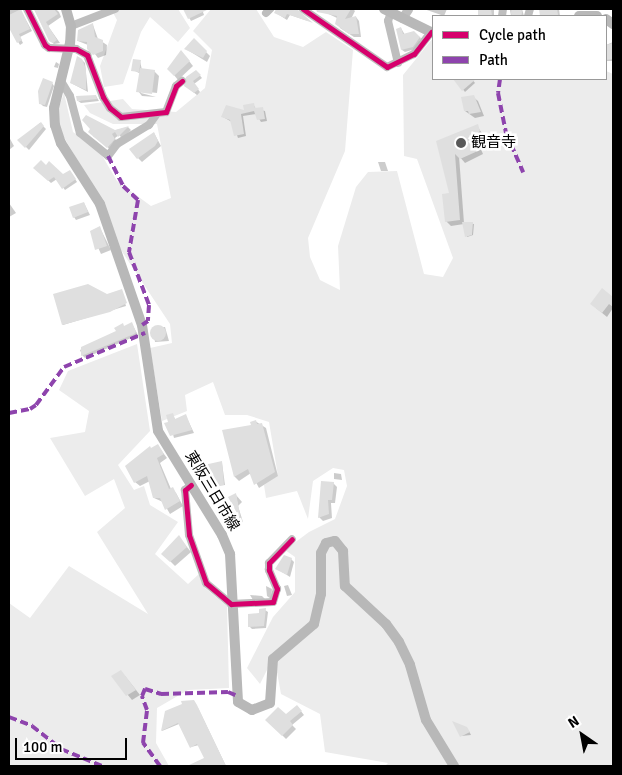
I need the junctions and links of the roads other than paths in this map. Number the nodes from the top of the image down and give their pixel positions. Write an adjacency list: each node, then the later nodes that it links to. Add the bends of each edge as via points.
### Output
1 (27, 9): 10 (street, via 45,45)
2 (66, 9): 8 (main road, 東阪三日市線)
3 (115, 9): 8 (street)
4 (303, 9): 11 (street, via 374,60 387,67)
5 (408, 9): 7 (street)
6 (387, 11): 7 (main road); 11 (street)
7 (402, 18): 9 (main road)
8 (71, 26): 10 (main road, 東阪三日市線)
9 (432, 33): 11 (street, via 414,54)
10 (69, 49): 12 (main road, 東阪三日市線); 14 (street, via 83,51 91,59 103,97 115,113 121,116)
11 (398, 63)
12 (61, 81): 14 (street, via 70,96 80,133 108,156 117,144 148,125); 15 (main road, 東阪三日市線, via 54,108 55,125 61,142 100,204 145,333 153,413 158,430)
13 (182, 81): 14 (street, via 176,86 171,106 166,112)
14 (156, 115)
15 (191, 485): 17 (main road, 東阪三日市線, via 230,554); 17 (street, via 185,490 189,535 206,583)
16 (292, 539): 17 (street, via 270,563 268,570 276,588 273,602)
17 (231, 604): 18 (main road, 東阪三日市線, via 235,695 248,709 261,709 270,703 273,659 314,624 321,594 322,548 331,541 339,543 343,551 346,586 386,624 399,642 410,665 426,720)
18 (454, 766)

